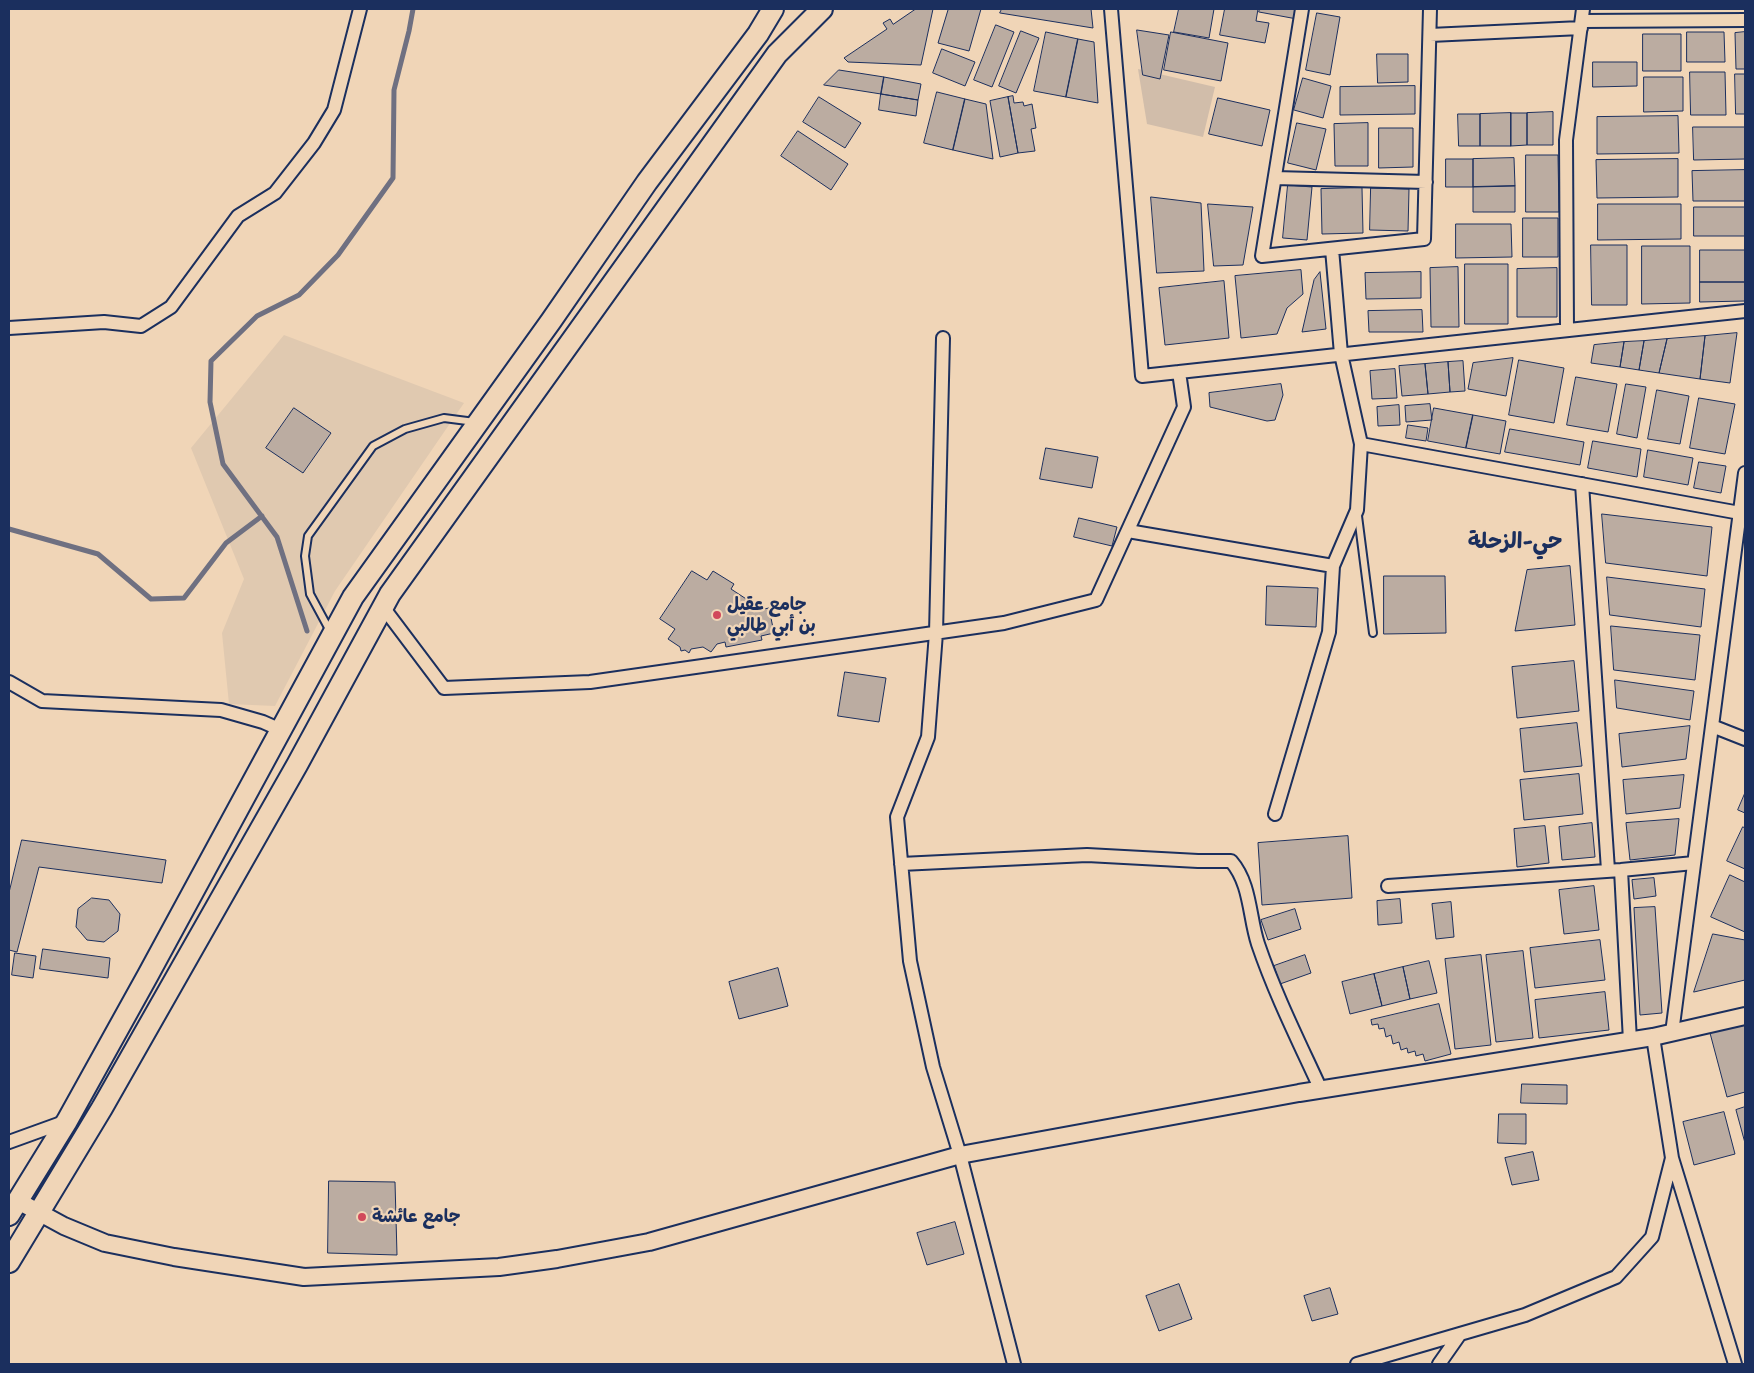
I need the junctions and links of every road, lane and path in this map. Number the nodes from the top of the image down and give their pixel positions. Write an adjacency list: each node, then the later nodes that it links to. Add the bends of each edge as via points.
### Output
1 (360, 9): 14 (street, via 334,110 314,142 275,193 238,216 171,307 141,326 104,322)
2 (773, 9): 19 (main road)
3 (822, 9): 27 (main road, via 777,54)
4 (1111, 9): 18 (street, via 1142,376)
5 (1302, 9): 10 (street)
6 (1430, 9): 9 (street)
7 (1582, 19): 8 (street); 9 (street); 15 (street, via 1566,140)
8 (1745, 20)
9 (1430, 35): 11 (street)
10 (1275, 178): 11 (street); 12 (street, via 1262,256)
11 (1426, 182): 12 (street, via 1424,239)
12 (1332, 249): 17 (street)
13 (1745, 311): 15 (street)
14 (9, 328)
15 (1567, 330): 17 (street)
16 (943, 338): 28 (street)
17 (1341, 354): 18 (street); 20 (street)
18 (1179, 372): 25 (street, via 1184,407)
19 (479, 422): 30 (main road, via 353,597); 30 (lane, via 444,418 405,429 373,446 308,536 304,556 310,594)
20 (1361, 444): 22 (street); 23 (street)
21 (1745, 473): 24 (street)
22 (1582, 484): 24 (street); 38 (street)
23 (1357, 510): 26 (street); 29 (lane)
24 (1743, 514): 32 (street)
25 (1128, 531): 26 (street); 28 (street, via 1096,600 1004,623)
26 (1333, 566): 35 (street, via 1329,632)
27 (383, 607): 28 (street, via 444,688 590,682); 50 (main road, via 297,765)
28 (936, 633): 37 (street, via 928,736 897,817)
29 (1373, 633)
30 (333, 636): 33 (main road)
31 (9, 682): 33 (street, via 42,701 221,710)
32 (1712, 726): 34 (street); 36 (street)
33 (281, 730): 45 (main road)
34 (1745, 739)
35 (1275, 814)
36 (1694, 863): 38 (street); 41 (street)
37 (901, 864): 44 (street, via 1087,855 1231,861 1240,871 1257,942 1273,984); 47 (street, via 910,961 933,1067)
38 (1614, 870): 39 (street); 43 (street)
39 (1388, 886)
40 (1745, 1016): 41 (street)
41 (1672, 1033): 42 (street)
42 (1653, 1038): 43 (street); 48 (street)
43 (1630, 1041): 44 (street)
44 (1321, 1090): 47 (street)
45 (67, 1121): 46 (street); 49 (main road)
46 (9, 1142)
47 (960, 1155): 50 (street, via 649,1242 499,1267 304,1277 105,1243); 53 (street)
48 (1672, 1158): 52 (street, via 1652,1237 1616,1278 1525,1315); 56 (street)
49 (13, 1208): 50 (street)
50 (40, 1212): 51 (main road)
51 (9, 1262)
52 (1460, 1334): 54 (street); 55 (street)
53 (1014, 1364)
54 (1357, 1364)
55 (1439, 1364)
56 (1734, 1364)

